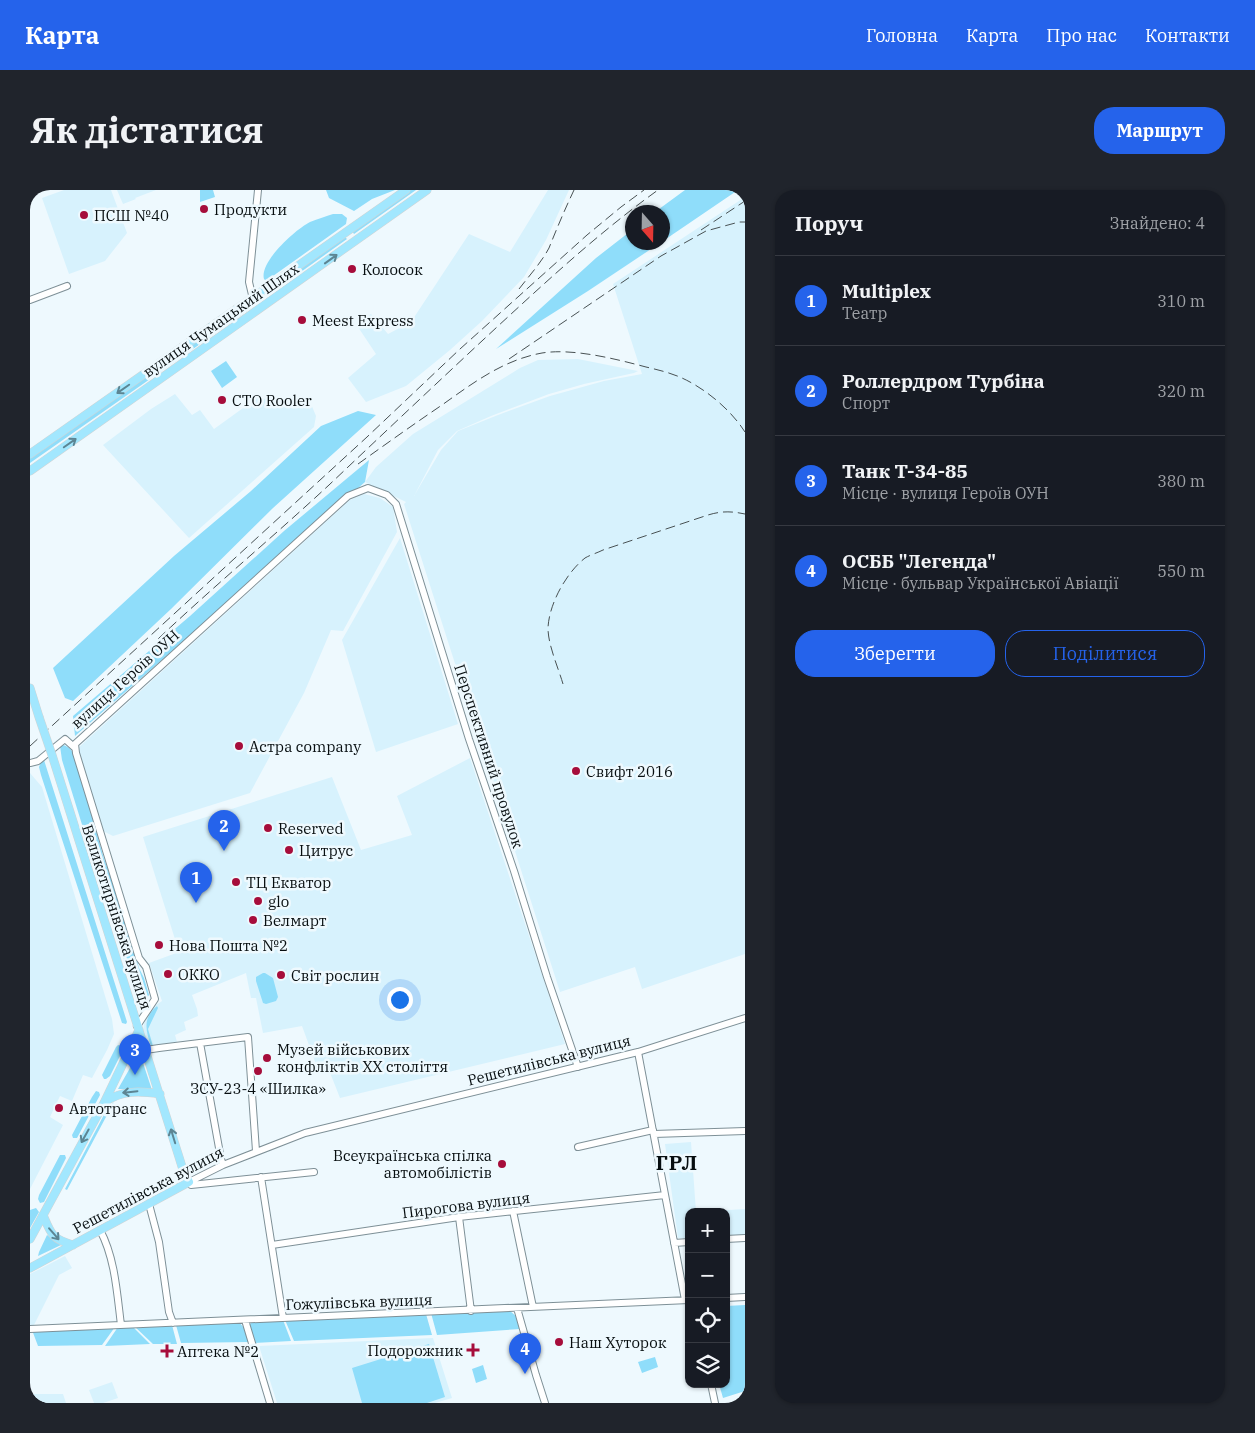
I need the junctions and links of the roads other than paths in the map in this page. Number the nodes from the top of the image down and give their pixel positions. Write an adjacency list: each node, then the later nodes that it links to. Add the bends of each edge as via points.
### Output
1 (258, 190): 7 (street, via 249,282)
2 (406, 190): 4 (main road, вулиця Чумацький Шлях)
3 (427, 190): 5 (main road, вулиця Чумацький Шлях)
4 (346, 232): 5 (main road); 7 (main road, вулиця Чумацький Шлях)
5 (354, 242): 9 (main road, вулиця Чумацький Шлях, one-way to 5)
6 (67, 286): 8 (street)
7 (253, 299): 9 (main road); 10 (main road, вулиця Чумацький Шлях, one-way to 10)
8 (30, 300)
9 (259, 310): 11 (main road, вулиця Чумацький Шлях, one-way to 9)
10 (30, 454)
11 (30, 471)
12 (348, 496): 14 (street, вулиця Героїв ОУН, via 75,744); 21 (street, Перспективний провулок, via 368,488 387,495 396,504 469,739)
13 (30, 688): 17 (main road, Великотирнівська вулиця, bridge)
14 (75, 748): 15 (street, via 65,739 38,761); 17 (street, вулиця Героїв ОУН, via 139,958 146,967 155,999)
15 (30, 763)
16 (745, 1018): 20 (street, Решетилівська вулиця)
17 (138, 1028): 19 (main road, Великотирнівська вулиця); 23 (main road)
18 (200, 1043): 19 (street); 27 (street, via 248,1037); 28 (street)
19 (146, 1050): 22 (main road, Великотирнівська вулиця)
20 (638, 1052): 21 (street, Решетилівська вулиця); 24 (street)
21 (578, 1067): 27 (street, Решетилівська вулиця, via 330,1126)
22 (160, 1094): 23 (main road, one-way to 23, via 129,1092); 31 (main road, Великотирнівська вулиця, one-way to 22)
23 (104, 1103): 35 (main road, one-way to 35)
24 (653, 1132): 25 (street); 26 (street); 32 (street)
25 (745, 1132)
26 (578, 1146)
27 (256, 1151): 28 (street, Решетилівська вулиця)
28 (223, 1165): 31 (street, Решетилівська вулиця)
29 (314, 1172): 30 (street)
30 (261, 1177): 31 (street, via 191,1185); 44 (street)
31 (189, 1182): 33 (main road, Решетилівська вулиця)
32 (665, 1195): 34 (street, Пирогова вулиця); 42 (street)
33 (149, 1204): 37 (main road, Решетилівська вулиця); 55 (street)
34 (513, 1211): 36 (street, Пирогова вулиця); 50 (street)
35 (43, 1215): 39 (main road); 43 (main road, one-way to 43, via 54,1236)
36 (458, 1217): 44 (street, Пирогова вулиця); 52 (street)
37 (100, 1230): 43 (main road, Решетилівська вулиця); 56 (street, via 111,1257)
38 (745, 1238): 40 (street)
39 (30, 1239)
40 (730, 1239)
41 (685, 1242): 42 (street)
42 (674, 1243): 47 (street)
43 (73, 1245): 45 (main road, Решетилівська вулиця)
44 (272, 1245): 53 (street)
45 (30, 1268)
46 (745, 1297): 48 (street)
47 (687, 1298)
48 (730, 1298)
49 (685, 1300): 50 (street, Гожулівська вулиця)
50 (533, 1307): 51 (street, Гожулівська вулиця)
51 (517, 1308): 52 (street, Гожулівська вулиця); 60 (street)
52 (471, 1310): 53 (street, Гожулівська вулиця)
53 (283, 1318): 54 (street, Гожулівська вулиця)
54 (245, 1320): 55 (street, Гожулівська вулиця); 59 (street)
55 (173, 1323): 56 (street, Гожулівська вулиця)
56 (121, 1324): 57 (street, Гожулівська вулиця)
57 (30, 1329)
58 (712, 1388): 61 (street)
59 (270, 1403)
60 (545, 1403)
61 (716, 1403)

